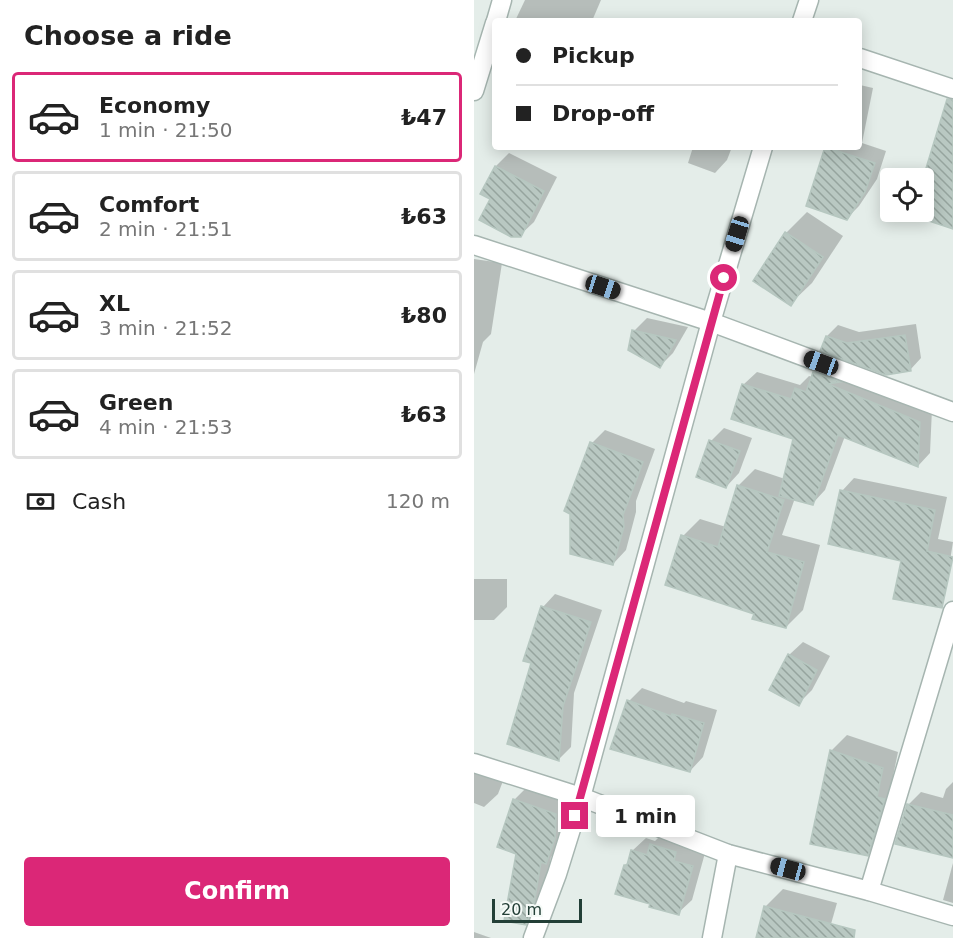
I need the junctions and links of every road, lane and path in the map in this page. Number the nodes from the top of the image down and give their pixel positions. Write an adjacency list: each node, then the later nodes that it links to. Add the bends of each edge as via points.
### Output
1 (502, 0): 3 (street)
2 (808, 0): 4 (street)
3 (496, 18)
4 (803, 18)
5 (492, 32): 8 (street)
6 (862, 59): 7 (street)
7 (953, 89)
8 (474, 91)
9 (762, 150): 11 (street)
10 (474, 245): 11 (street)
11 (711, 322): 12 (street); 15 (street)
12 (953, 412)
13 (953, 611): 17 (street)
14 (474, 763): 15 (street)
15 (581, 797): 16 (street); 19 (street)
16 (728, 854): 17 (street); 20 (street)
17 (869, 891): 18 (street)
18 (953, 916)
19 (533, 938)
20 (712, 938)

